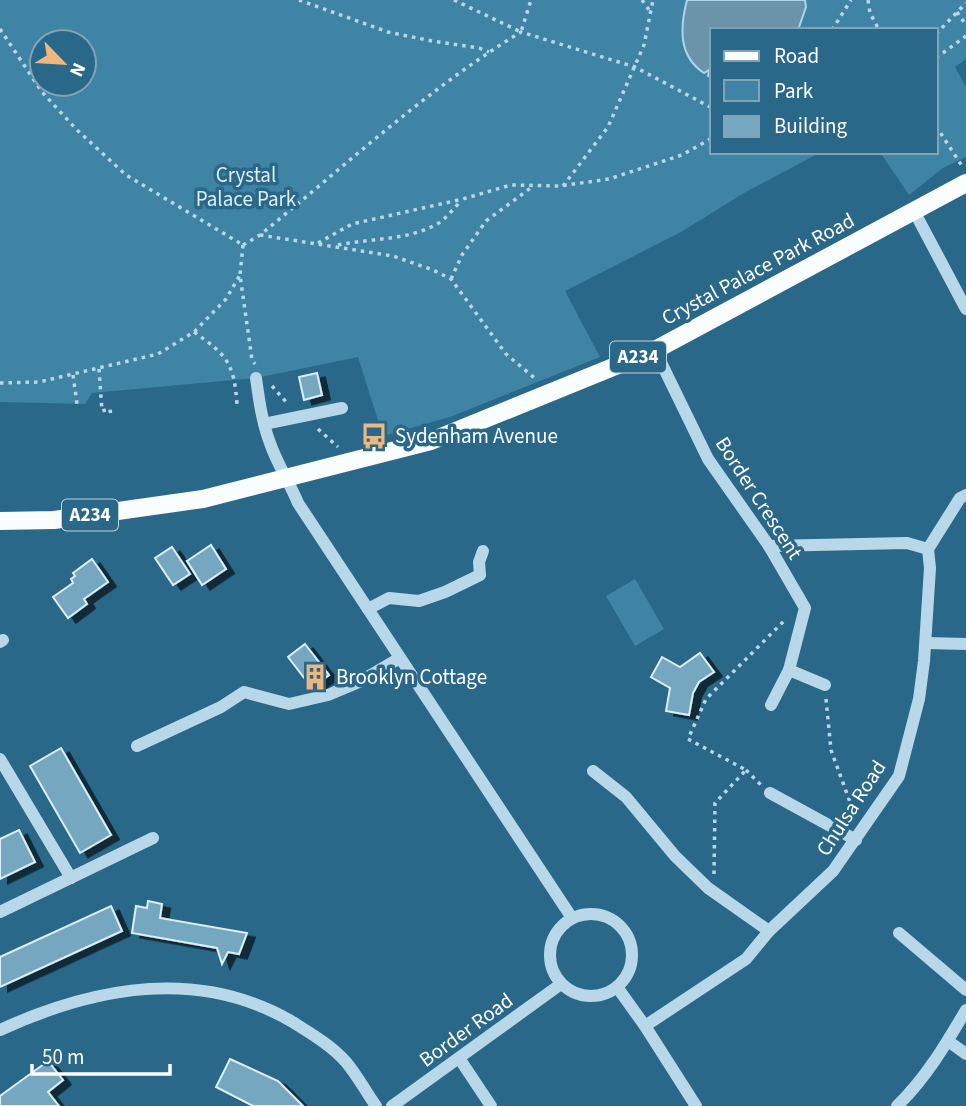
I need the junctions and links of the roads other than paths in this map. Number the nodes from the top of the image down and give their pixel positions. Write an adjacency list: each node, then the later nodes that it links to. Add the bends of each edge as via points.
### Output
1 (966, 183): 2 (main road, Crystal Palace Park Road / A234)
2 (914, 211): 3 (street); 4 (main road, Crystal Palace Park Road / A234)
3 (966, 309)
4 (655, 350): 8 (main road, Crystal Palace Park Road / A234, via 431,442); 11 (street, Border Crescent, via 708,459)
5 (257, 373): 7 (street)
6 (342, 408): 7 (street)
7 (264, 424): 8 (street)
8 (288, 478): 10 (main road, Crystal Palace Park Road / A234, via 203,499 54,520); 14 (street, via 298,503)
9 (966, 495): 12 (street)
10 (0, 521)
11 (769, 546): 12 (street, via 908,543); 18 (street, Border Crescent, via 805,608)
12 (928, 549): 15 (street, Chulsa Road)
13 (484, 551): 14 (street, via 480,575 419,601 389,598)
14 (368, 609): 17 (street)
15 (926, 643): 16 (street); 25 (street, Chulsa Road, via 919,699 898,776)
16 (966, 644)
17 (400, 658): 21 (street, via 349,687 289,704 244,692); 29 (street)
18 (789, 670): 19 (street); 20 (street)
19 (825, 685)
20 (771, 705)
21 (137, 746)
22 (0, 759): 27 (street)
23 (593, 771): 30 (street, via 626,797 708,888)
24 (770, 793): 25 (street)
25 (859, 836): 30 (street, Chulsa Road, via 833,872)
26 (153, 838): 27 (street)
27 (71, 878): 28 (street)
28 (0, 912)
29 (572, 918): 32 (street, via 556,933 549,954); 33 (street, via 604,916 628,937 630,969)
30 (769, 931): 36 (street, Chulsa Road, via 745,960)
31 (900, 933): 34 (street)
32 (561, 984): 33 (street, via 585,996); 40 (street, Border Road)
33 (617, 987): 36 (street)
34 (966, 990)
35 (966, 1010): 38 (street)
36 (645, 1026): 44 (street)
37 (0, 1030): 41 (street, via 37,1013 108,992 161,987 242,999 314,1035 346,1062)
38 (948, 1041): 39 (street); 45 (street)
39 (966, 1054)
40 (459, 1058): 42 (street, Border Road); 43 (street)
41 (376, 1106)
42 (393, 1106)
43 (491, 1106)
44 (696, 1106)
45 (897, 1106)

